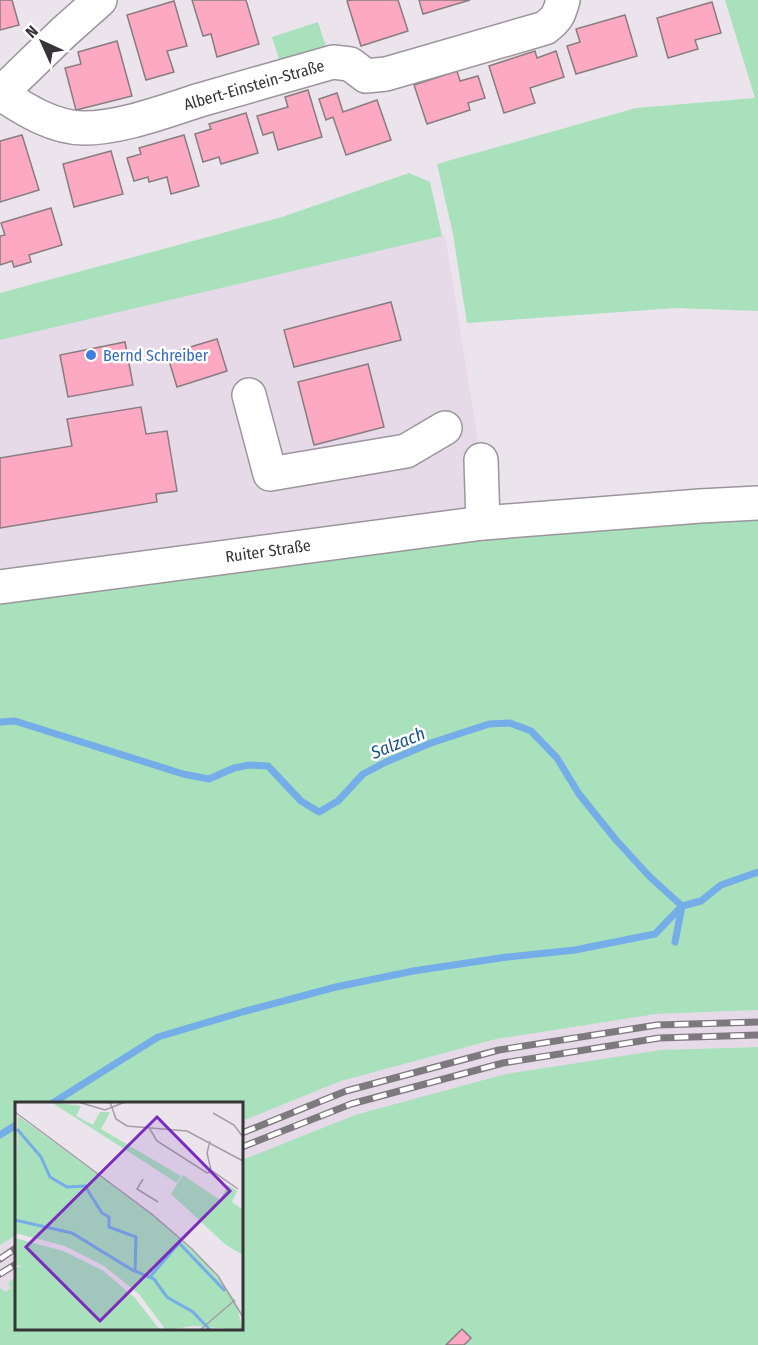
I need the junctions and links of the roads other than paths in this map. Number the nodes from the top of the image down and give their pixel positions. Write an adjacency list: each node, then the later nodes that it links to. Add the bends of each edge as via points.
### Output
1 (99, 0): 3 (street, Albert-Einstein-Straße)
2 (563, 0): 3 (street, Albert-Einstein-Straße, via 555,20 545,28 386,74 366,76 350,64 333,62 125,123 68,126 24,109)
3 (0, 94)
4 (249, 395): 5 (street, via 270,474 406,451)
5 (445, 428)
6 (481, 460): 8 (street)
7 (758, 503): 8 (street, Ruiter Straße)
8 (483, 523): 9 (street, Ruiter Straße)
9 (0, 587)

